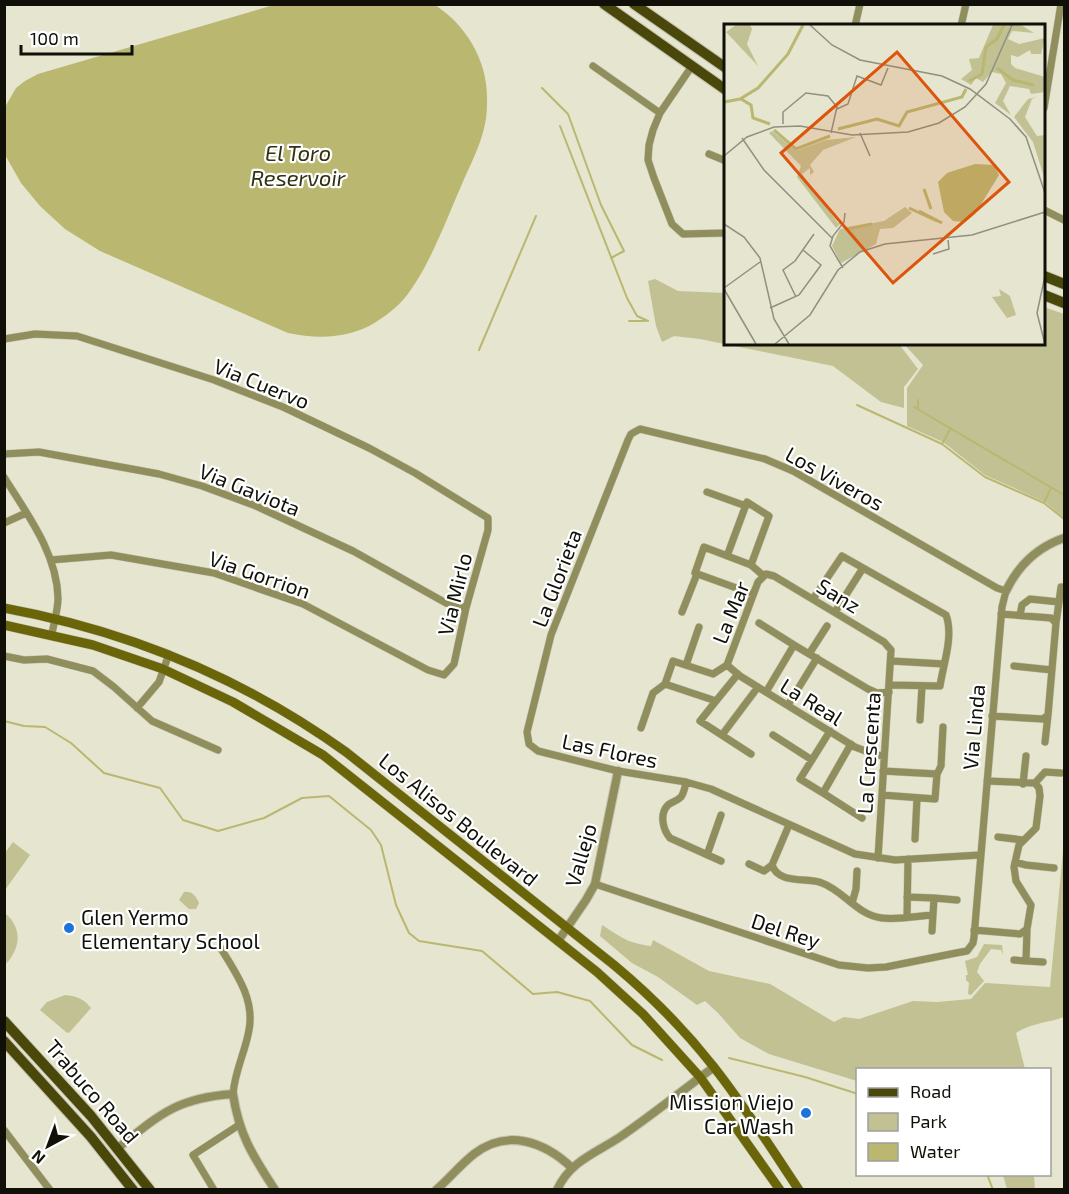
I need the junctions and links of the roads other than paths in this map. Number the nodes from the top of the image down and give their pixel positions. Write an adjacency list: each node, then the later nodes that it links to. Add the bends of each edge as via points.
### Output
1 (604, 4): 7 (main road)
2 (613, 4): 7 (main road)
3 (634, 4): 12 (main road)
4 (860, 4): 8 (street)
5 (966, 4): 9 (street)
6 (1061, 4): 14 (street)
7 (624, 18): 11 (main road)
8 (855, 24)
9 (961, 24)
10 (593, 66): 15 (street)
11 (692, 66): 13 (main road); 15 (street)
12 (724, 67)
13 (724, 89)
14 (1045, 102)
15 (660, 113): 20 (street, via 648,160 672,224 683,234)
16 (709, 154): 17 (street)
17 (724, 160)
18 (1045, 210): 19 (street)
19 (1065, 220)
20 (724, 233)
21 (1045, 276): 22 (main road)
22 (1065, 284)
23 (1045, 295): 24 (main road)
24 (1065, 303)
25 (4, 339): 32 (street, Via Cuervo, via 35,334 76,336 214,380 369,448)
26 (635, 431): 42 (street, Los Viveros, via 646,430 784,467); 91 (street, La Glorieta, via 627,440 551,635 527,732)
27 (4, 454): 47 (street, Via Gaviota, via 39,452 202,486 353,551 446,603)
28 (4, 477): 31 (street)
29 (707, 492): 30 (street)
30 (746, 506): 35 (street); 37 (street, via 747,502 768,516)
31 (26, 513): 33 (street); 36 (street)
32 (488, 518): 47 (street, Via Mirlo)
33 (4, 523)
34 (1065, 538): 42 (street, Via Linda, via 1033,555)
35 (727, 556): 37 (street, Sanz); 39 (street, Sanz, via 704,547 694,573)
36 (51, 560): 52 (street, via 57,586); 73 (street, Via Gorrion, via 111,555 214,573 303,604)
37 (751, 565): 40 (street, Sanz)
38 (863, 568): 44 (street, via 842,556); 49 (street); 67 (street, via 946,615 949,624)
39 (697, 574): 43 (street); 48 (street)
40 (765, 575): 43 (street, La Mar); 44 (street, Sanz, via 774,576)
41 (1065, 587): 45 (street, via 1061,587)
42 (1006, 591): 50 (street, Via Linda)
43 (753, 594): 66 (street, La Mar)
44 (813, 599): 49 (street, Sanz)
45 (1059, 602): 51 (street, via 1030,599 1022,605); 54 (street)
46 (4, 608): 52 (main road, Los Alisos Boulevard)
47 (466, 609): 73 (street, Via Mirlo, via 454,664)
48 (682, 612)
49 (835, 612): 60 (street, Sanz)
50 (1001, 614): 51 (street); 83 (street, Via Linda)
51 (1020, 615): 54 (street, via 1051,618)
52 (55, 618): 58 (street); 61 (main road, Los Alisos Boulevard)
53 (759, 623): 59 (street)
54 (1056, 623): 71 (street)
55 (4, 625): 58 (main road, Los Alisos Boulevard)
56 (827, 626): 62 (street)
57 (699, 627): 68 (street)
58 (52, 634): 70 (main road, Los Alisos Boulevard)
59 (794, 645): 62 (street); 78 (street)
60 (891, 650): 65 (street, La Crescenta)
61 (170, 654): 70 (street); 132 (main road, Los Alisos Boulevard, via 255,694 325,737)
62 (809, 654): 64 (street)
63 (4, 656): 81 (street, via 46,659 93,671)
64 (817, 658): 77 (street, via 876,693); 80 (street)
65 (892, 661): 67 (street); 77 (street, La Crescenta)
66 (728, 664): 68 (street, via 713,674); 72 (street, La Real)
67 (944, 664): 75 (street, via 940,686)
68 (686, 665): 74 (street, via 673,661)
69 (1014, 666): 71 (street)
70 (163, 669): 81 (street, via 159,682); 136 (main road, Los Alisos Boulevard, via 233,702 323,755)
71 (1052, 670): 82 (street)
72 (738, 674): 76 (street, La Real); 79 (street)
73 (444, 675)
74 (665, 684): 79 (street); 86 (street, via 653,693)
75 (922, 686): 77 (street); 84 (street)
76 (758, 687): 78 (street, La Real); 88 (street)
77 (890, 689): 95 (street, La Crescenta)
78 (766, 692): 80 (street, La Real)
79 (716, 702): 88 (street, via 700,721)
80 (788, 705): 87 (street, La Real)
81 (137, 708): 93 (street, via 152,721)
82 (1048, 715): 83 (street); 90 (street)
83 (992, 716): 102 (street, Via Linda)
84 (920, 720)
85 (943, 727): 101 (street)
86 (641, 728)
87 (830, 731): 92 (street, La Real); 97 (street)
88 (722, 735): 94 (street)
89 (773, 735): 97 (street)
90 (1045, 742)
91 (529, 744): 98 (street, Las Flores, via 538,751)
92 (851, 744): 95 (street, La Real); 106 (street)
93 (218, 750)
94 (751, 754)
95 (884, 756): 99 (street, La Crescenta)
96 (1026, 756): 105 (street)
97 (812, 760): 106 (street, via 800,779)
98 (618, 771): 103 (street, Las Flores); 125 (street, Vallejo)
99 (883, 771): 101 (street); 107 (street, La Crescenta)
100 (1061, 773): 104 (street, via 1045,772)
101 (937, 774): 108 (street, via 935,799)
102 (987, 781): 105 (street); 116 (street, Via Linda)
103 (686, 782): 111 (street, Las Flores, via 735,798); 115 (street, via 679,800 666,807 664,831 670,838)
104 (1035, 783): 105 (street); 114 (street, via 1040,796 1036,828)
105 (1023, 784)
106 (823, 793): 110 (street)
107 (882, 795): 108 (street); 117 (street, La Crescenta)
108 (917, 798): 113 (street)
109 (721, 815): 115 (street)
110 (862, 818)
111 (789, 825): 117 (street, Las Flores, via 855,854); 122 (street)
112 (998, 837): 114 (street)
113 (915, 839)
114 (1023, 840): 120 (street)
115 (707, 855): 119 (street)
116 (980, 855): 118 (street, Las Flores); 134 (street, Via Linda)
117 (878, 858): 118 (street, Las Flores)
118 (908, 859): 126 (street)
119 (721, 861)
120 (1016, 862): 123 (street); 133 (street, via 1016,881 1031,905)
121 (749, 864): 122 (street, via 764,871)
122 (772, 865): 129 (street, via 784,877 823,883)
123 (1054, 868)
124 (857, 871): 129 (street)
125 (595, 884): 132 (street, Vallejo); 138 (street, Del Rey, via 839,965 886,967)
126 (907, 897): 127 (street); 131 (street)
127 (934, 898): 128 (street); 130 (street)
128 (957, 900)
129 (852, 903): 131 (street, via 873,916)
130 (933, 915): 131 (street); 135 (street)
131 (907, 917)
132 (567, 928): 136 (street, Vallejo); 144 (main road, Los Alisos Boulevard, via 651,998)
133 (1027, 929): 134 (street, via 1020,934); 140 (street)
134 (974, 930): 138 (street, Via Linda)
135 (932, 931)
136 (558, 941): 145 (main road, Los Alisos Boulevard, via 643,1014)
137 (220, 947): 146 (street, via 246,992 250,1016)
138 (970, 948)
139 (1014, 960): 140 (street)
140 (1026, 961): 141 (street)
141 (1043, 962)
142 (4, 1021): 149 (main road, Trabuco Road)
143 (4, 1041): 150 (main road, Trabuco Road)
144 (714, 1067): 145 (street); 160 (main road, Los Alisos Boulevard)
145 (700, 1077): 151 (street); 159 (main road, Los Alisos Boulevard)
146 (233, 1094): 147 (street); 149 (street, via 179,1104)
147 (239, 1125): 155 (street, via 193,1155); 156 (street)
148 (4, 1131): 152 (street)
149 (118, 1148): 150 (street); 154 (main road, Trabuco Road)
150 (107, 1156): 153 (main road, Trabuco Road)
151 (572, 1168): 157 (street, via 537,1144 502,1141 477,1152); 158 (street)
152 (50, 1190)
153 (133, 1190)
154 (150, 1190)
155 (214, 1190)
156 (275, 1190)
157 (436, 1190)
158 (557, 1190)
159 (780, 1190)
160 (800, 1190)

